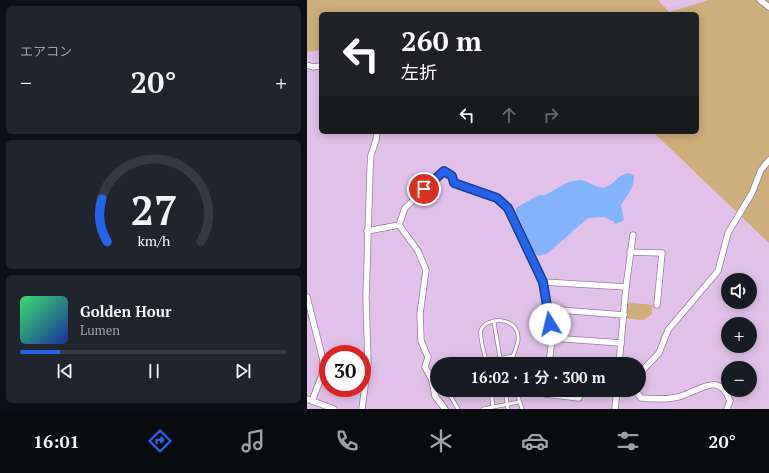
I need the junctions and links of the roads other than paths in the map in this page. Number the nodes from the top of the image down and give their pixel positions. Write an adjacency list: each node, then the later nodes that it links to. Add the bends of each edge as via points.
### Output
1 (760, 0): 2 (street)
2 (769, 7)
3 (307, 65): 4 (street)
4 (319, 66)
5 (377, 134): 8 (street, via 371,155)
6 (769, 160): 26 (street, via 761,170 752,193 728,233 718,271 668,330 659,352)
7 (399, 225): 8 (street); 11 (street, via 405,208 444,171 452,176 454,183 497,198 508,208); 39 (street, via 418,251 426,270 420,314 421,341 428,357 425,367 433,380 435,396)
8 (367, 231): 38 (street, via 366,298 369,362)
9 (633, 235): 10 (street)
10 (630, 252): 12 (street); 14 (street, via 662,254)
11 (543, 282): 12 (street); 15 (street)
12 (626, 287): 16 (street)
13 (307, 297): 33 (street, via 323,360 322,375)
14 (657, 305)
15 (547, 309): 16 (street); 18 (street)
16 (623, 315): 19 (street)
17 (494, 322): 20 (lane, via 508,321 515,326 518,340); 21 (lane, via 484,326 481,332); 22 (lane)
18 (552, 338): 19 (street); 24 (street)
19 (621, 343): 25 (street)
20 (513, 356): 23 (lane)
21 (486, 357)
22 (500, 357)
23 (506, 357)
24 (550, 357)
25 (620, 357)
26 (646, 366)
27 (451, 397): 40 (lane)
28 (492, 397): 36 (lane)
29 (506, 397): 35 (lane)
30 (518, 397): 34 (lane)
31 (616, 397): 44 (street)
32 (640, 397): 45 (street, via 655,400 679,397 715,384 724,388 727,394 730,401)
33 (310, 400): 37 (street)
34 (519, 402): 35 (lane); 43 (lane)
35 (507, 404): 36 (lane); 42 (lane)
36 (493, 408): 41 (lane)
37 (334, 409)
38 (362, 409)
39 (445, 409)
40 (458, 409)
41 (483, 409)
42 (508, 409)
43 (523, 409)
44 (615, 409)
45 (727, 409)

